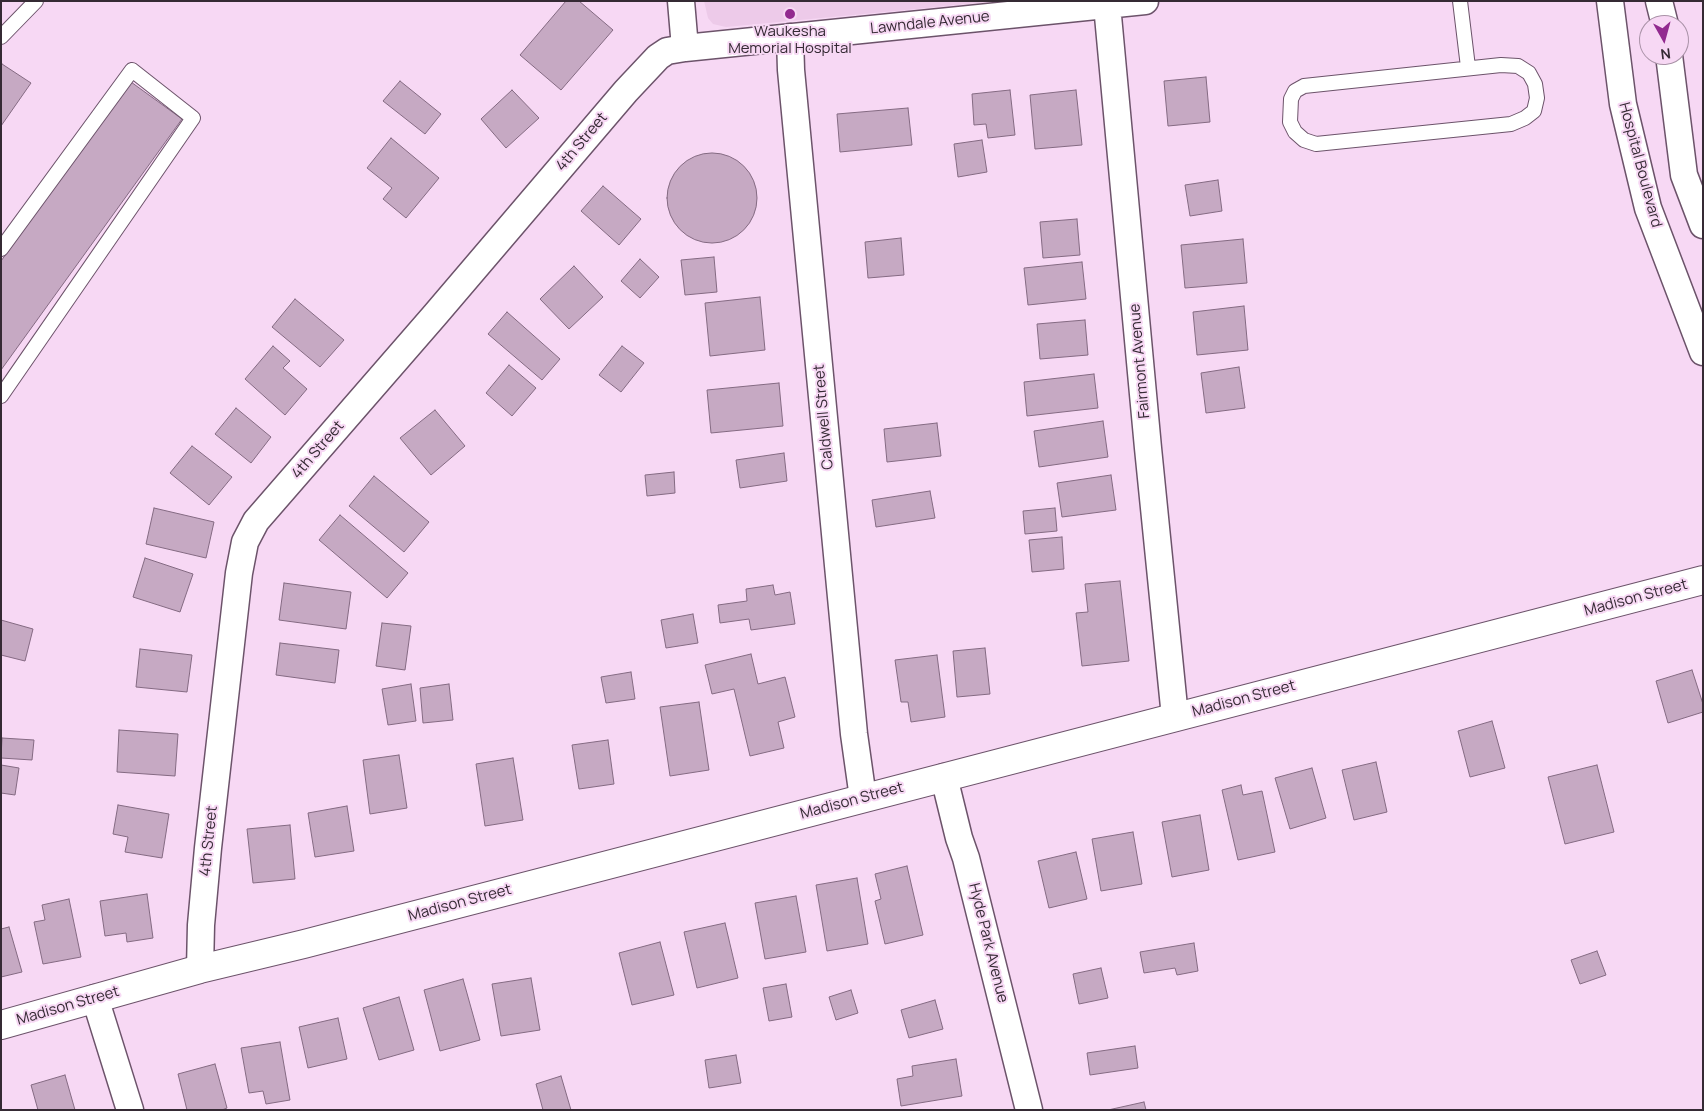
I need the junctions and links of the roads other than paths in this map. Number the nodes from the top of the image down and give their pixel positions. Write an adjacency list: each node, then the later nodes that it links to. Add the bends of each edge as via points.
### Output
1 (36, 1): 9 (lane)
2 (681, 1): 11 (street)
3 (1145, 1): 7 (street, Lawndale Avenue)
4 (1460, 1): 13 (lane)
5 (1610, 1): 16 (street, Hospital Boulevard, via 1623,104 1648,208)
6 (1659, 1): 8 (street)
7 (1107, 3): 10 (street, Lawndale Avenue); 19 (street, Fairmont Avenue)
8 (1662, 15)
9 (1, 37)
10 (790, 37): 11 (street, Lawndale Avenue); 21 (street, Caldwell Street, via 853,724)
11 (685, 48): 22 (street, 4th Street, via 667,51 658,57 626,91 256,521 245,542 239,573 208,848)
12 (1670, 65): 14 (street, via 1684,176)
13 (1468, 67): 13 (lane, via 1518,66 1529,73 1535,84 1534,111 1511,124 1316,144 1294,132 1290,122 1291,99 1295,91 1304,86)
14 (1703, 225)
15 (1, 249): 17 (lane, via 132,70 193,118)
16 (1703, 352)
17 (1, 396)
18 (1703, 580): 19 (street, Madison Street)
19 (1174, 717): 20 (street, Madison Street)
20 (944, 777): 21 (street, Madison Street); 26 (street, Hyde Park Avenue)
21 (863, 798): 22 (street, Madison Street)
22 (200, 969): 23 (street, Madison Street)
23 (96, 998): 24 (street, Madison Street); 25 (street)
24 (1, 1025)
25 (130, 1110)
26 (1029, 1110)

